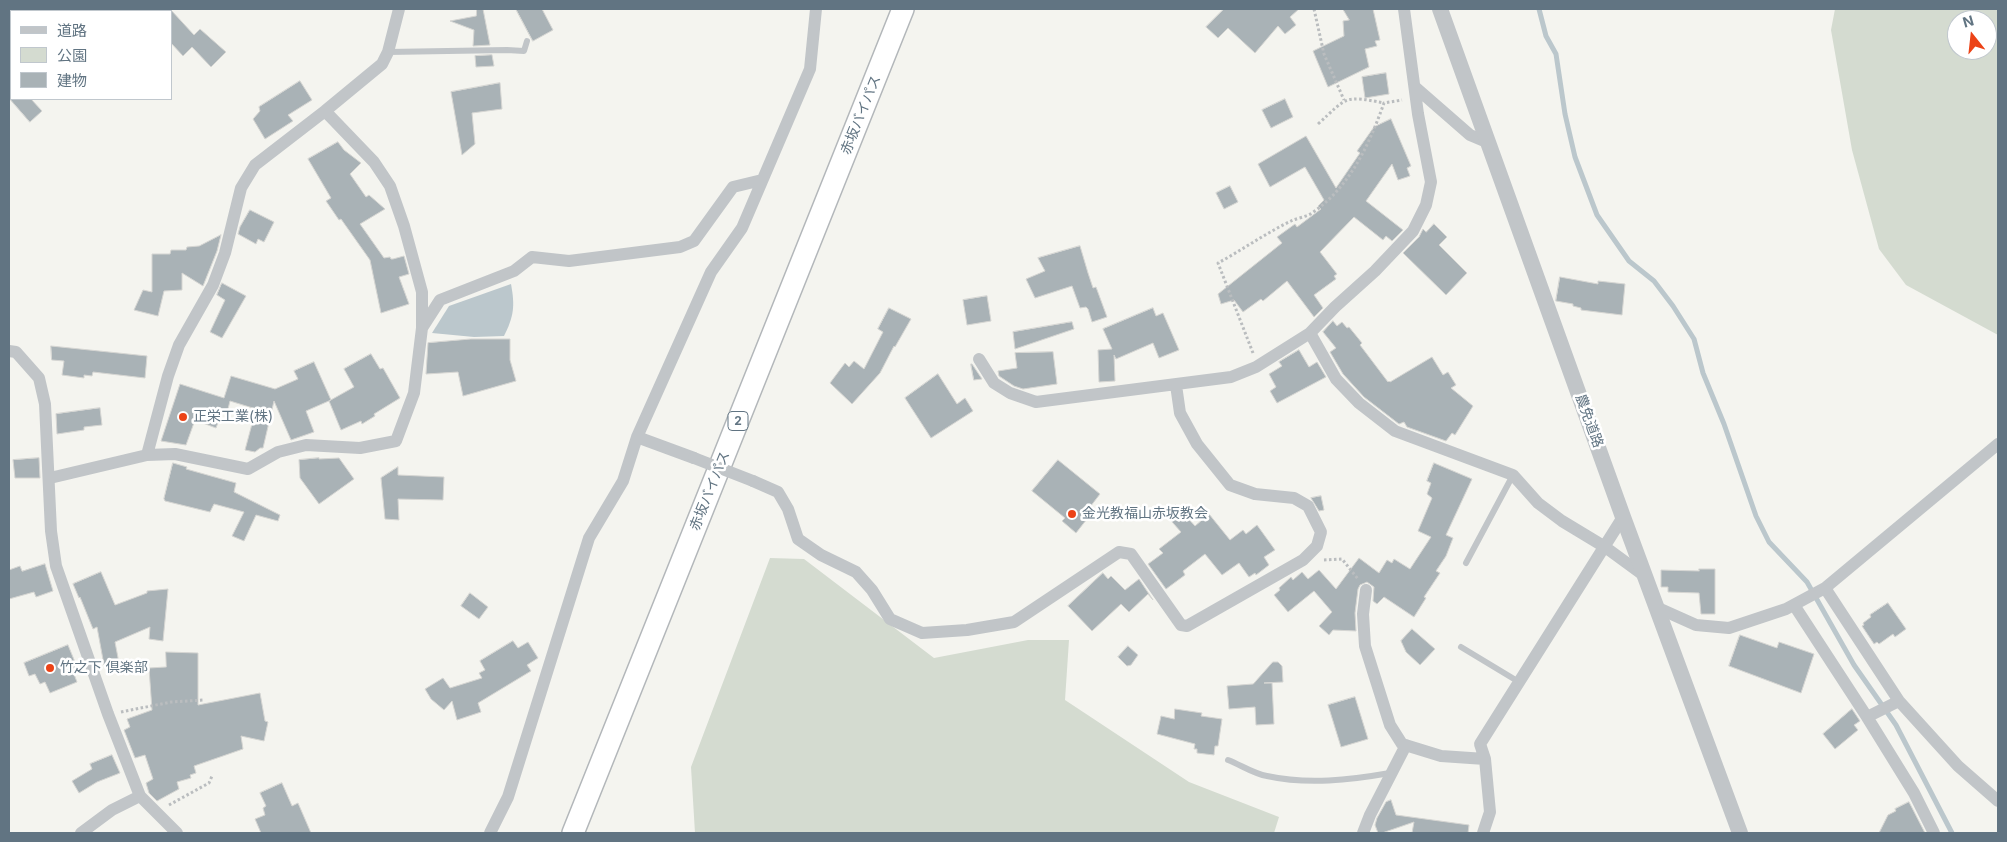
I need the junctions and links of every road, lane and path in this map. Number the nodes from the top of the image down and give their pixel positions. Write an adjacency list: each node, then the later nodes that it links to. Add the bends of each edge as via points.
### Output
1 (399, 9): 9 (street)
2 (814, 9): 16 (street, via 810,69)
3 (894, 9): 51 (highway, 赤坂バイパス / 2)
4 (903, 9): 51 (highway, 赤坂バイパス / 2)
5 (1314, 9): 11 (path, via 1324,54)
6 (1404, 9): 10 (street)
7 (1440, 9): 15 (street, 農免道路)
8 (527, 41): 9 (lane, via 524,51)
9 (388, 52): 13 (street, via 382,64)
10 (1415, 92): 12 (path); 15 (street, via 1470,135); 18 (street, via 1431,182 1426,205 1412,231)
11 (1344, 100): 12 (path, via 1355,97); 14 (path)
12 (1384, 103): 21 (path, via 1358,165 1337,190 1311,214 1218,263)
13 (325, 111): 17 (street, via 374,162 390,186 422,292); 25 (street, via 254,165 241,188 225,253 213,285 179,345)
14 (1318, 124)
15 (1489, 143): 28 (street, 農免道路)
16 (762, 180): 17 (street, via 733,187 694,241 680,247 569,261 532,257 514,271 440,300); 23 (street, via 742,228 711,272)
17 (422, 328): 25 (street, via 414,393 396,441 360,448 306,444 278,452 248,468 175,454)
18 (1310, 332): 21 (street); 26 (street, via 1336,379 1359,404 1395,431)
19 (9, 350): 27 (street, via 16,352 39,378 46,404)
20 (979, 360): 22 (street, via 994,383 1010,393 1036,402)
21 (1258, 366): 22 (street, via 1230,378)
22 (1176, 385): 30 (street, via 1180,413 1197,444 1230,485 1255,494 1294,498 1308,506 1321,532 1317,546)
23 (637, 438): 30 (street, bridge, via 778,492 788,509 798,539 821,555 856,572 872,590 890,620 922,632 968,630 1014,622 1119,552 1131,554 1181,625 1187,626); 54 (street, via 623,481 589,538 508,797)
24 (1998, 444): 34 (street)
25 (147, 455): 27 (street)
26 (1512, 475): 29 (street, via 1538,503); 31 (lane)
27 (50, 478): 41 (street, via 50,531 56,566)
28 (1623, 517): 29 (street); 32 (street, 農免道路)
29 (1606, 547): 32 (street); 38 (street)
30 (1303, 560): 33 (path, via 1342,559)
31 (1466, 563)
32 (1646, 577): 36 (street, 農免道路)
33 (1366, 590): 43 (street, via 1363,614 1365,646 1390,725)
34 (1822, 590): 35 (street); 40 (street)
35 (1796, 603): 36 (street, via 1729,628 1696,625); 42 (street)
36 (1658, 608): 57 (street, 農免道路)
37 (1461, 647): 38 (lane)
38 (1520, 682): 44 (street, via 1480,744)
39 (204, 700): 41 (path, via 170,702)
40 (1895, 704): 42 (street); 49 (street)
41 (108, 714): 48 (street)
42 (1868, 717): 58 (street)
43 (1406, 745): 44 (street, via 1441,756); 46 (street)
44 (1485, 759): 56 (street, via 1490,812)
45 (1228, 760): 46 (lane, via 1266,776 1320,781 1353,780)
46 (1390, 773): 55 (street)
47 (212, 776): 50 (path, via 209,783)
48 (140, 796): 50 (street); 52 (street, via 112,810)
49 (1998, 802)
50 (156, 813): 53 (street)
51 (566, 831)
52 (81, 833)
53 (177, 833)
54 (490, 833)
55 (1363, 833)
56 (1483, 833)
57 (1740, 833)
58 (1934, 833)

